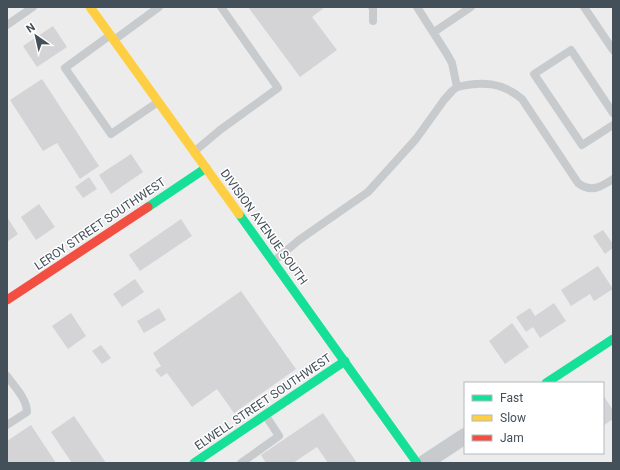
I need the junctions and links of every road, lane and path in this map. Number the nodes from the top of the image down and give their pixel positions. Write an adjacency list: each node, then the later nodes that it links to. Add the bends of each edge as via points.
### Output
1 (33, 7): 10 (lane)
2 (90, 7): 12 (main road, DIVISION AVENUE SOUTH)
3 (159, 7): 12 (lane)
4 (221, 7): 18 (lane, via 278,88)
5 (372, 7): 9 (lane)
6 (417, 7): 11 (lane)
7 (471, 7): 11 (lane)
8 (584, 7): 13 (lane)
9 (373, 21)
10 (7, 25)
11 (434, 32): 14 (lane, via 452,63)
12 (112, 37): 15 (main road, DIVISION AVENUE SOUTH); 15 (lane, via 65,68 111,134)
13 (613, 50)
14 (457, 87): 20 (lane, via 483,83 509,89 522,99 578,183 592,189 603,186); 21 (lane, via 444,100 416,139 368,192 299,240)
15 (159, 102): 18 (main road, DIVISION AVENUE SOUTH)
16 (613, 113): 17 (lane, via 571,50 534,74 582,145)
17 (613, 124)
18 (194, 151): 19 (main road, DIVISION AVENUE SOUTH)
19 (206, 168): 21 (main road, DIVISION AVENUE SOUTH); 22 (main road, LEROY STREET SOUTHWEST)
20 (613, 179)
21 (274, 262): 24 (main road, DIVISION AVENUE SOUTH)
22 (7, 300)
23 (613, 339): 26 (main road)
24 (345, 361): 27 (main road, ELWELL STREET SOUTHWEST); 32 (main road, DIVISION AVENUE SOUTH)
25 (7, 376): 28 (lane, via 26,403 27,412)
26 (548, 382)
27 (265, 416): 30 (main road, ELWELL STREET SOUTHWEST); 31 (lane, via 279,436)
28 (7, 425)
29 (464, 437): 33 (street)
30 (194, 463)
31 (242, 463)
32 (417, 463)
33 (424, 463)

